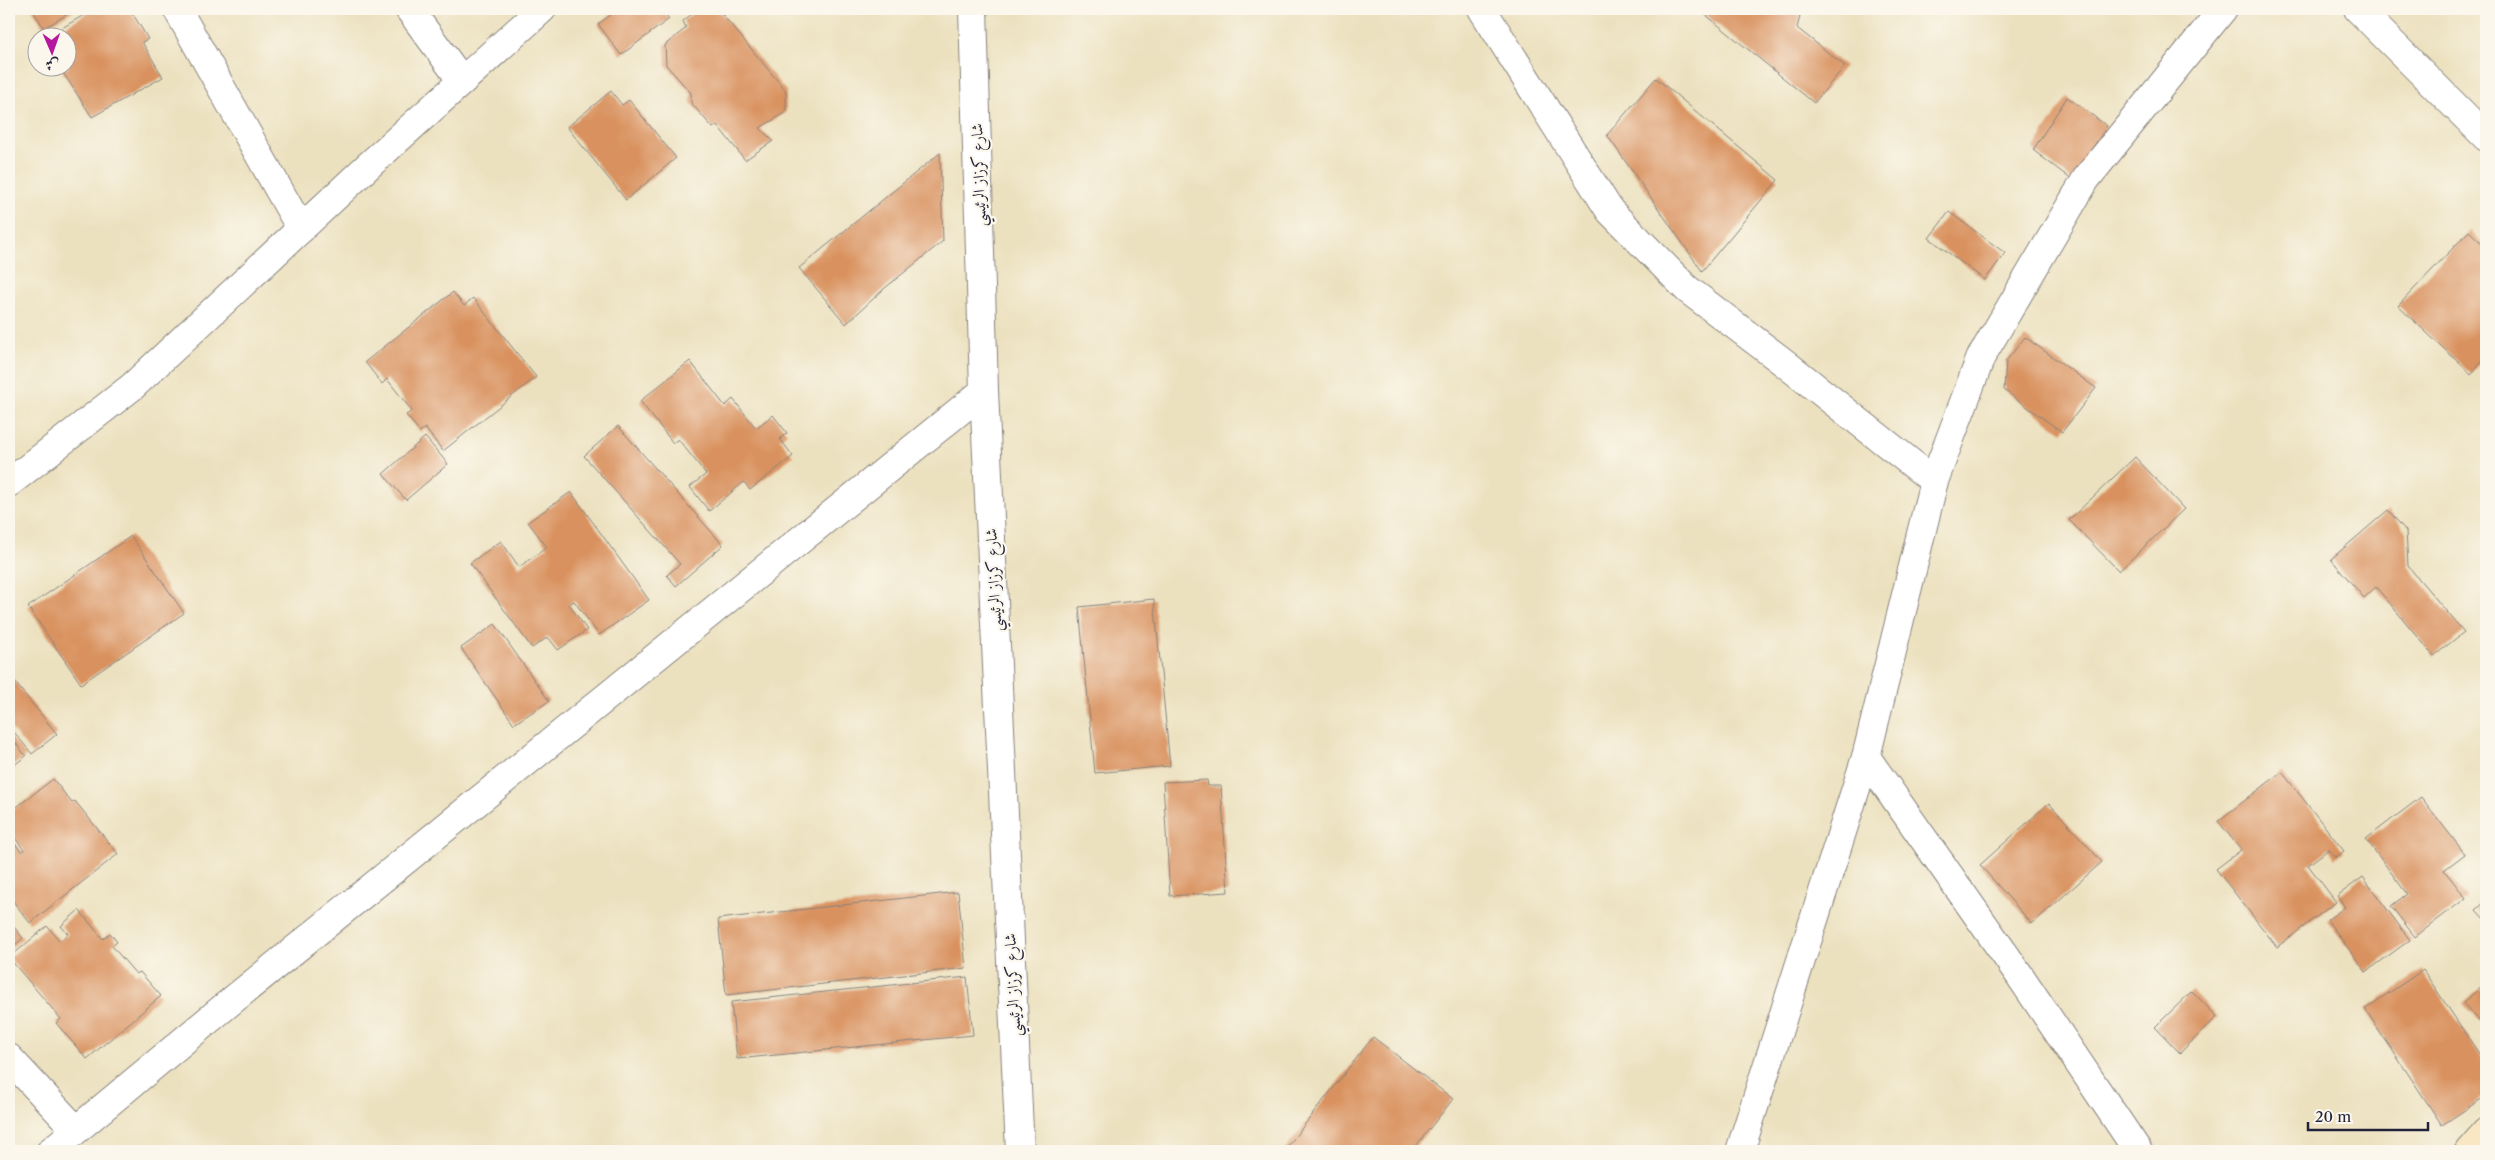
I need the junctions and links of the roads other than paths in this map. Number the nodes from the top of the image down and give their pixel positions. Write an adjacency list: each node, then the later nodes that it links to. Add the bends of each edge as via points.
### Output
1 (177, 9): 10 (street)
2 (409, 9): 8 (street)
3 (542, 9): 8 (street)
4 (973, 9): 11 (street, شارع كرزاز الرئيسي)
5 (1482, 9): 12 (street, via 1610,211 1687,289)
6 (2223, 9): 12 (street, via 2086,179 1980,357)
7 (2358, 9): 9 (street)
8 (462, 80): 10 (street)
9 (2486, 137)
10 (300, 229): 13 (street, via 133,386)
11 (984, 391): 16 (street); 18 (street, شارع كرزاز الرئيسي)
12 (1934, 481): 14 (street)
13 (9, 483)
14 (1866, 757): 19 (street); 20 (street)
15 (9, 1058): 16 (street)
16 (76, 1130): 17 (street)
17 (52, 1151)
18 (1020, 1151)
19 (1740, 1151)
20 (2138, 1151)

